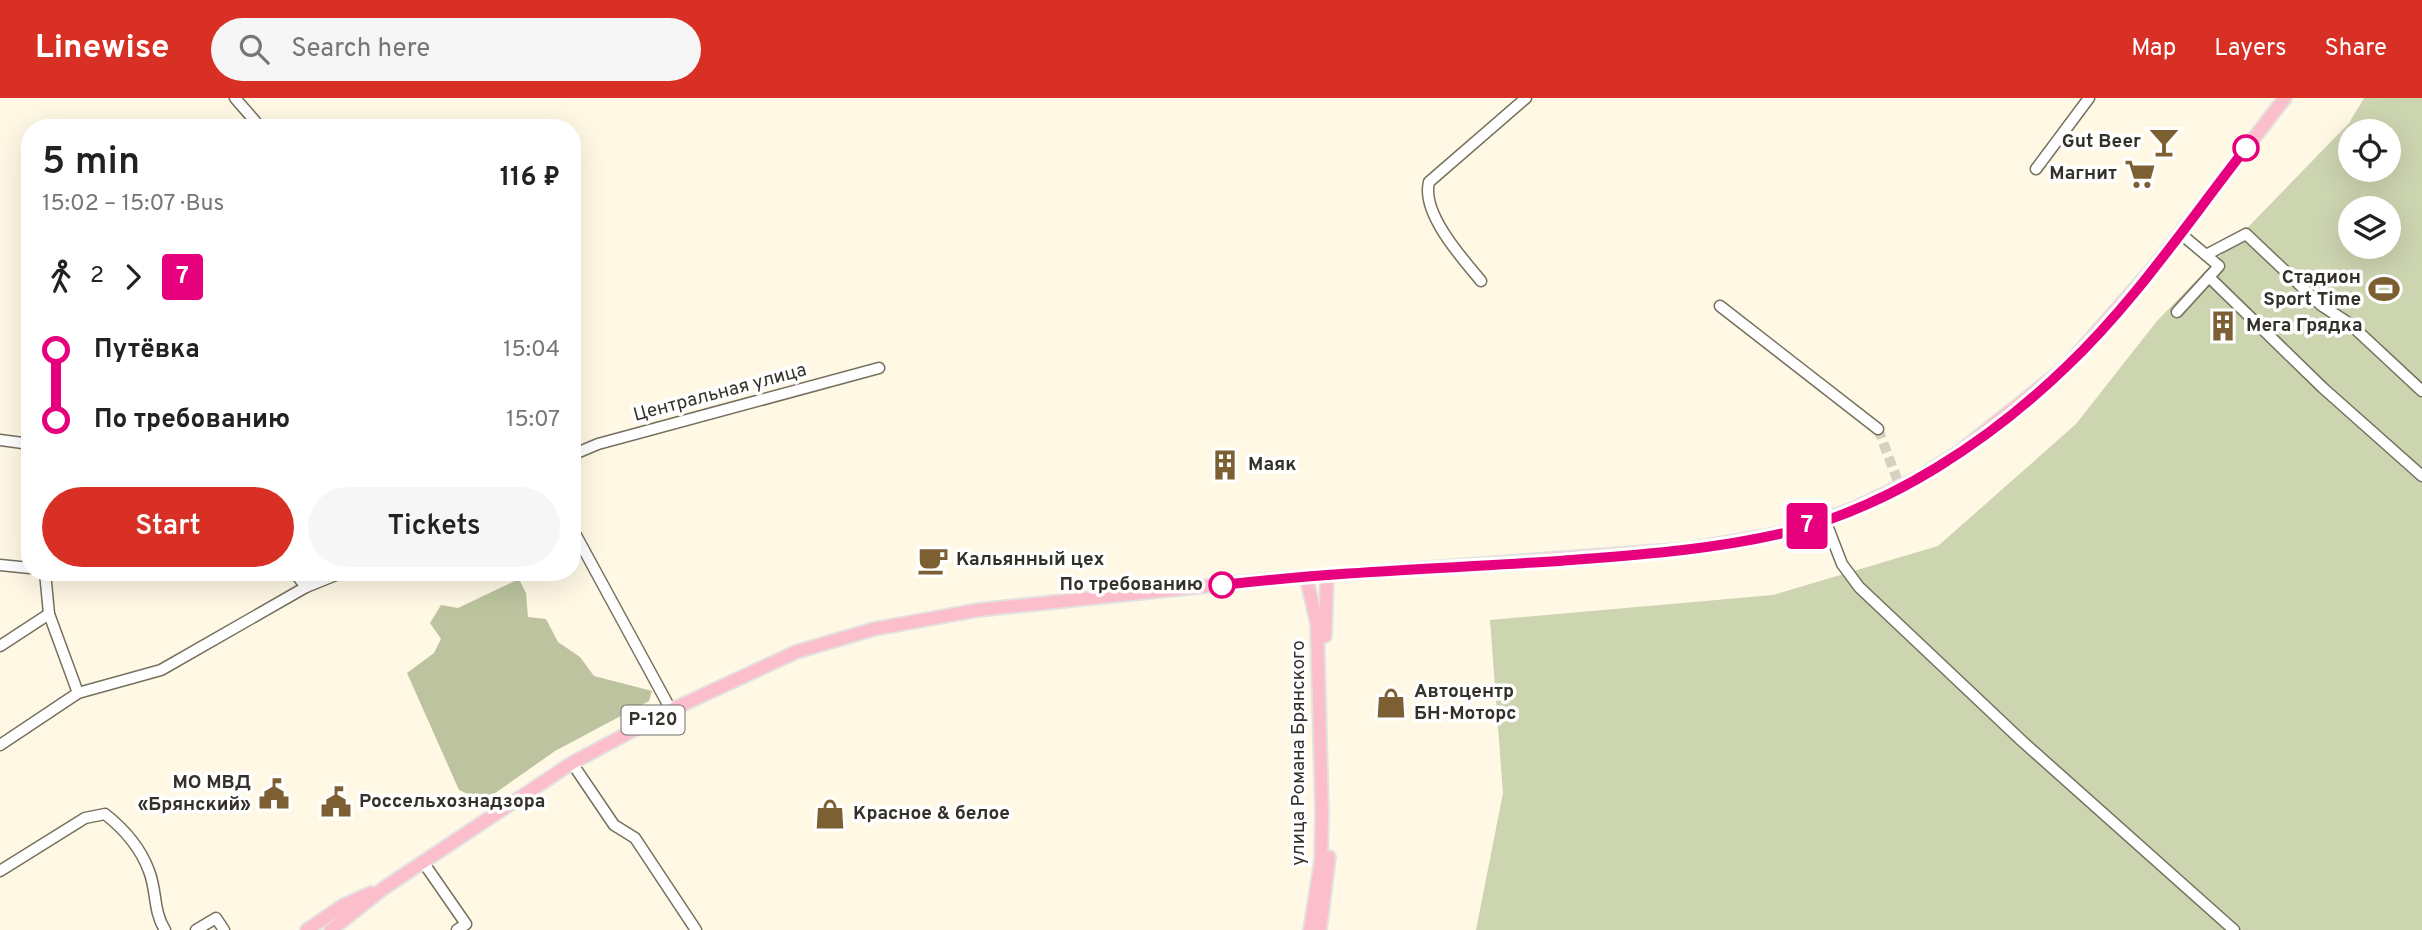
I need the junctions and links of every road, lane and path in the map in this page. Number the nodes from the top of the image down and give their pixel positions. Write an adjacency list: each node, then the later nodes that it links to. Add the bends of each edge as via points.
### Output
1 (235, 98): 5 (street)
2 (1526, 98): 10 (street, via 1427,188 1430,209)
3 (2089, 98): 6 (street)
4 (2285, 98): 7 (main road, Р-120)
5 (253, 119)
6 (2036, 169)
7 (2180, 234): 8 (street); 20 (main road, Р-120, via 2066,367 2004,420 1920,477)
8 (2206, 255): 9 (street, via 2219,266); 14 (street, via 2246,234)
9 (2209, 277): 12 (street); 19 (street)
10 (1481, 281)
11 (1720, 306): 15 (street)
12 (2177, 312)
13 (879, 368): 18 (street, Центральная улица)
14 (2422, 391)
15 (1878, 429)
16 (0, 440): 17 (street)
17 (21, 443)
18 (581, 452)
19 (2422, 476)
20 (1825, 520): 24 (main road, Р-120, via 1742,541 1631,556); 48 (street, via 1842,564 1858,587)
21 (581, 545): 33 (street)
22 (0, 565): 23 (street)
23 (21, 567)
24 (1327, 576): 25 (main road, Р-120); 47 (main road, улица Романа Брянского, via 1329,859)
25 (1306, 577): 33 (main road, Р-120, via 978,610 890,625 796,652); 46 (main road, улица Романа Брянского, via 1317,623 1322,813 1321,861)
26 (47, 581): 30 (street)
27 (301, 581): 29 (street)
28 (321, 581): 29 (street)
29 (306, 587): 32 (street, via 162,670)
30 (49, 614): 31 (street); 32 (street)
31 (0, 646)
32 (78, 692): 34 (street)
33 (671, 710): 35 (main road, Р-120)
34 (0, 745)
35 (572, 763): 36 (main road, Р-120); 45 (street, via 614,825 635,838)
36 (423, 862): 38 (main road, Р-120); 44 (street, via 466,924)
37 (0, 871): 39 (street, via 85,818 105,814 133,843 149,871 157,917)
38 (384, 888): 42 (main road, via 344,905); 43 (main road, Р-120)
39 (165, 930)
40 (196, 930): 41 (street, via 216,918)
41 (224, 930)
42 (307, 930)
43 (331, 930)
44 (457, 930)
45 (696, 930)
46 (1310, 930)
47 (1320, 930)
48 (2234, 930)

